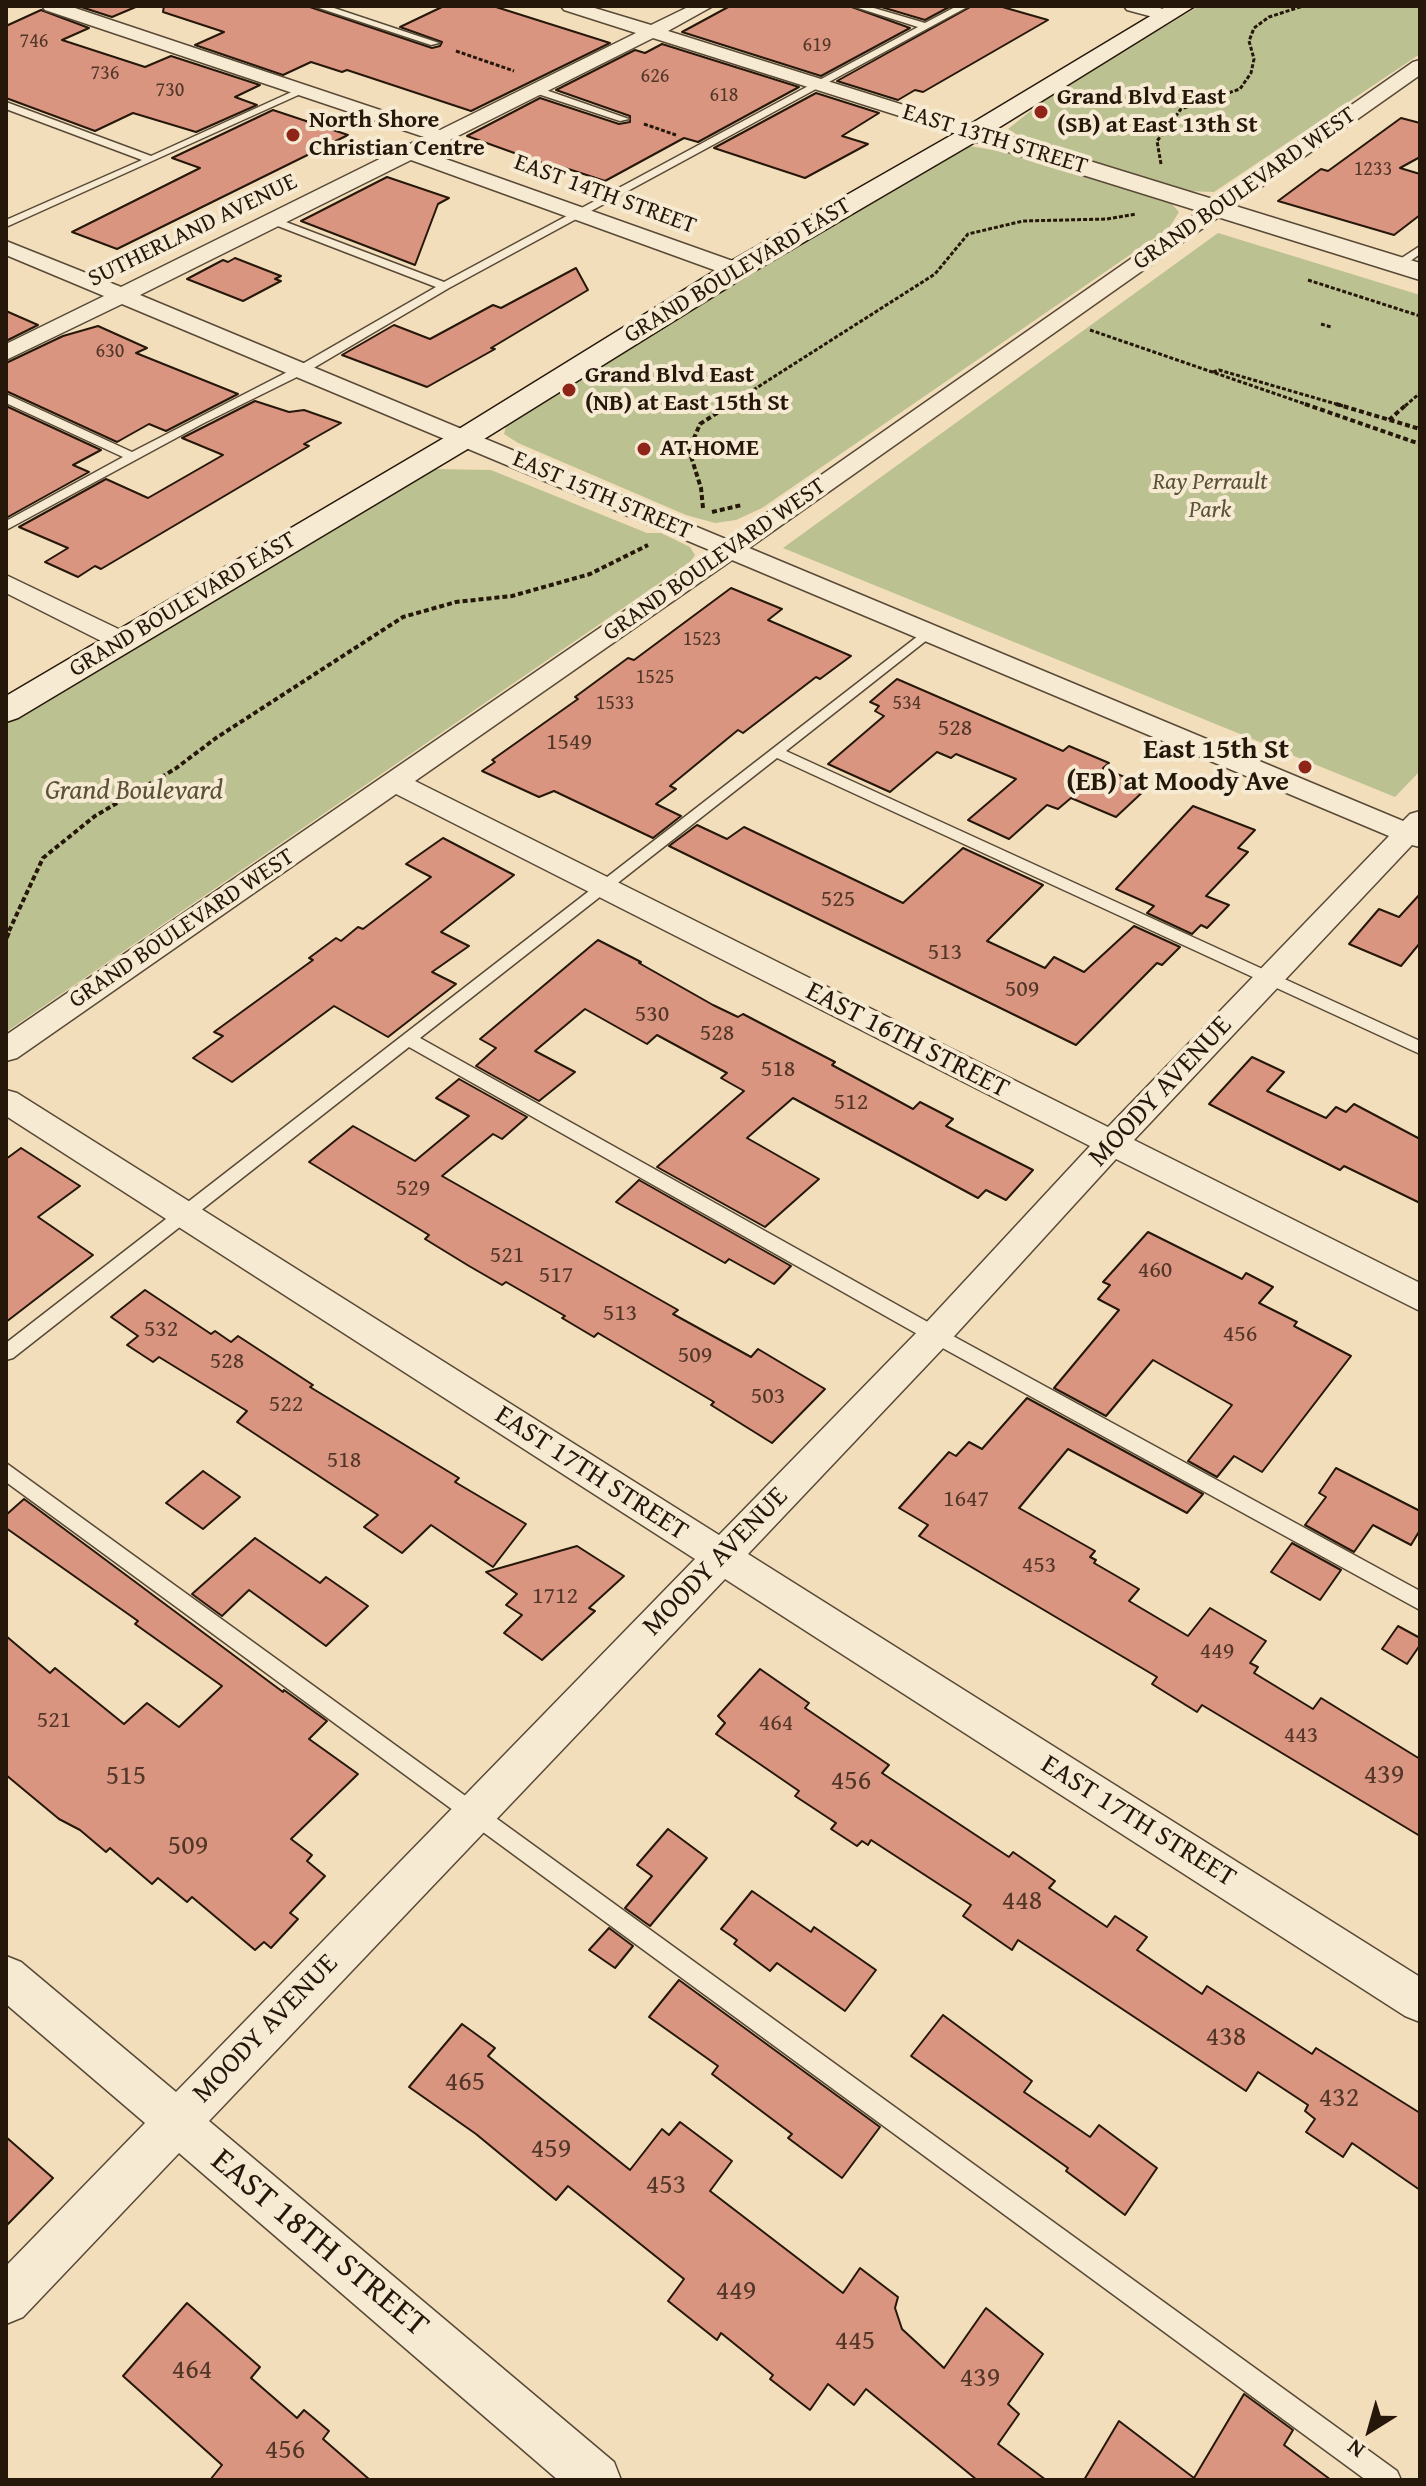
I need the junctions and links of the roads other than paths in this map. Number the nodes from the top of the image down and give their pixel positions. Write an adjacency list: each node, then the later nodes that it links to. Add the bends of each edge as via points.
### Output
1 (51, 6): 17 (street)
2 (318, 6): 11 (lane)
3 (570, 6): 10 (street, EAST 13TH STREET)
4 (704, 6): 10 (street, SUTHERLAND AVENUE)
5 (857, 6): 9 (lane)
6 (964, 6): 9 (lane)
7 (1133, 6): 8 (street)
8 (1175, 11): 20 (main road, GRAND BOULEVARD EAST)
9 (925, 26): 14 (lane)
10 (653, 32): 14 (street, EAST 13TH STREET); 15 (street, SUTHERLAND AVENUE)
11 (434, 43)
12 (1420, 66): 13 (street, GRAND BOULEVARD WEST)
13 (1400, 80): 16 (street); 24 (street, GRAND BOULEVARD WEST)
14 (821, 84): 20 (street, EAST 13TH STREET); 25 (lane)
15 (542, 86): 19 (lane); 21 (street, SUTHERLAND AVENUE)
16 (1420, 86)
17 (300, 92): 21 (street); 23 (lane)
18 (6, 105): 23 (lane)
19 (624, 119)
20 (973, 133): 24 (main road, EAST 13TH STREET); 30 (main road, GRAND BOULEVARD EAST)
21 (442, 137): 22 (street, SUTHERLAND AVENUE)
22 (411, 153): 25 (street, EAST 14TH STREET); 26 (street, SUTHERLAND AVENUE)
23 (151, 160): 27 (lane)
24 (1217, 209): 29 (main road, EAST 13TH STREET); 39 (street, GRAND BOULEVARD WEST)
25 (580, 214): 30 (street, EAST 14TH STREET); 31 (lane)
26 (274, 221): 31 (lane); 32 (street, SUTHERLAND AVENUE)
27 (6, 224)
28 (7, 248): 32 (street, EAST 15TH STREET)
29 (1413, 262)
30 (736, 270): 36 (main road, GRAND BOULEVARD EAST)
31 (445, 286): 34 (lane)
32 (124, 295): 33 (street, SUTHERLAND AVENUE); 34 (street, EAST 15TH STREET)
33 (6, 353)
34 (301, 370): 36 (street, EAST 15TH STREET); 37 (lane)
35 (6, 398): 37 (lane)
36 (465, 438): 39 (street, EAST 15TH STREET); 42 (main road, GRAND BOULEVARD EAST)
37 (133, 457): 38 (lane)
38 (6, 526)
39 (730, 550): 41 (street, EAST 15TH STREET); 45 (street, GRAND BOULEVARD WEST)
40 (6, 583): 42 (street)
41 (927, 633): 44 (lane); 46 (street, EAST 15TH STREET)
42 (122, 641): 43 (main road, GRAND BOULEVARD EAST)
43 (6, 711)
44 (777, 752): 47 (lane); 48 (lane)
45 (395, 782): 47 (street, EAST 16TH STREET); 51 (street, GRAND BOULEVARD WEST)
46 (1416, 830): 48 (street, MOODY AVENUE)
47 (602, 888): 49 (lane); 53 (street, EAST 16TH STREET)
48 (1269, 979): 50 (lane); 53 (street, MOODY AVENUE)
49 (410, 1040): 54 (lane); 56 (lane)
50 (1420, 1048)
51 (6, 1050)
52 (6, 1101): 54 (street, EAST 17TH STREET)
53 (1112, 1143): 55 (street, EAST 16TH STREET); 56 (street, MOODY AVENUE)
54 (185, 1215): 57 (lane); 59 (street, EAST 17TH STREET)
55 (1420, 1298)
56 (935, 1335): 59 (street, MOODY AVENUE); 60 (lane)
57 (6, 1353)
58 (6, 1471): 61 (lane)
59 (721, 1556): 61 (street, MOODY AVENUE); 63 (street, EAST 17TH STREET)
60 (1420, 1601)
61 (476, 1814): 64 (street, MOODY AVENUE); 67 (lane)
62 (6, 1976): 64 (street, EAST 18TH STREET)
63 (1420, 2001)
64 (176, 2122): 65 (street, MOODY AVENUE); 66 (street, EAST 18TH STREET)
65 (6, 2300)
66 (596, 2480)
67 (1388, 2480)

